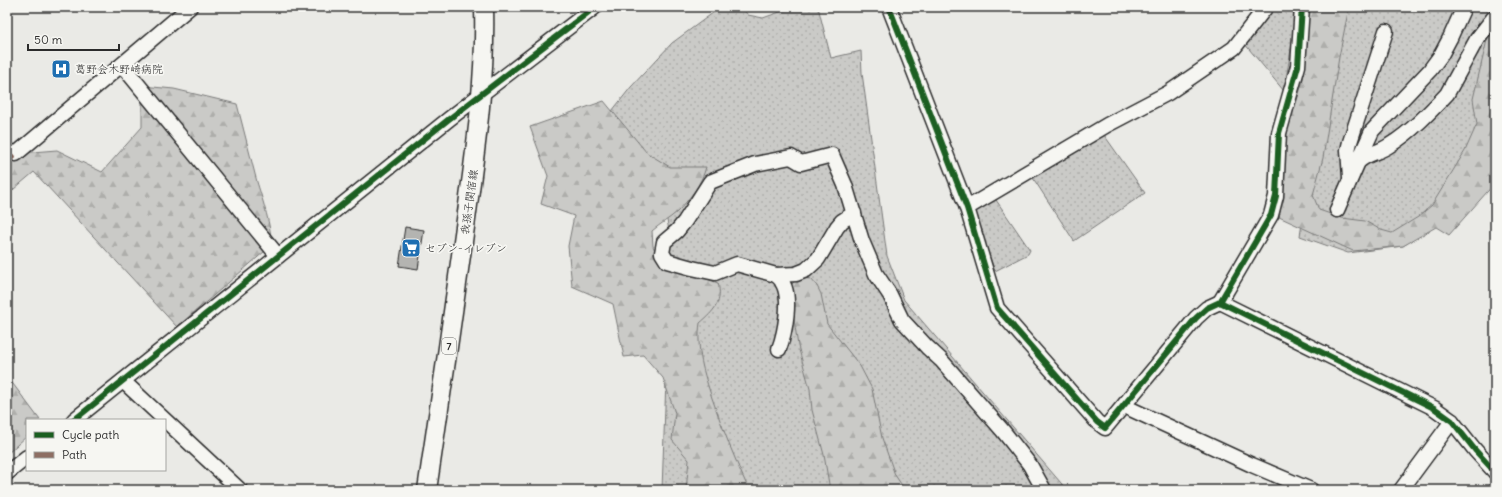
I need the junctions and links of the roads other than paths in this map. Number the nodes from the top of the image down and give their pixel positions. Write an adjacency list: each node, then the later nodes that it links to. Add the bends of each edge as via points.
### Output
1 (190, 7): 10 (street)
2 (484, 7): 11 (main road, 我孫子関宿線 / 7)
3 (595, 7): 11 (street)
4 (889, 7): 15 (street)
5 (1266, 7): 15 (street, via 1234,48 1175,89 1107,125)
6 (1302, 7): 20 (street, via 1298,66 1279,133 1276,196 1273,208)
7 (1464, 7): 13 (street, via 1441,54 1430,70 1372,130)
8 (1495, 16): 13 (street, via 1439,103 1390,146 1362,157)
9 (1386, 31): 14 (street, via 1348,150)
10 (122, 65): 12 (street, via 16,154); 18 (street)
11 (482, 94): 18 (street); 32 (main road, 我孫子関宿線 / 7, via 477,148)
12 (7, 150)
13 (1358, 162): 14 (street)
14 (1351, 179): 16 (street)
15 (967, 208): 23 (street, via 997,308 1097,422 1105,428)
16 (1337, 210)
17 (854, 213): 19 (street, via 842,221 818,259 806,270 796,274); 19 (street, via 832,155 801,162 791,157 755,164 710,182 685,221 664,242 662,253 667,261 715,272 737,264); 33 (street, via 876,274 902,320 1003,431 1030,465)
18 (278, 256): 22 (street)
19 (776, 275): 21 (street, via 782,281 786,292 783,337)
20 (1220, 302): 23 (street, via 1207,308 1196,318); 27 (street, via 1434,408)
21 (779, 349)
22 (123, 381): 24 (street); 25 (street)
23 (1124, 406): 34 (street)
24 (75, 419)
25 (164, 419)
26 (166, 421): 31 (street)
27 (1452, 421): 29 (street); 35 (street)
28 (26, 458): 30 (street)
29 (1495, 472)
30 (7, 473)
31 (240, 490)
32 (427, 490)
33 (1044, 490)
34 (1311, 490)
35 (1401, 490)

